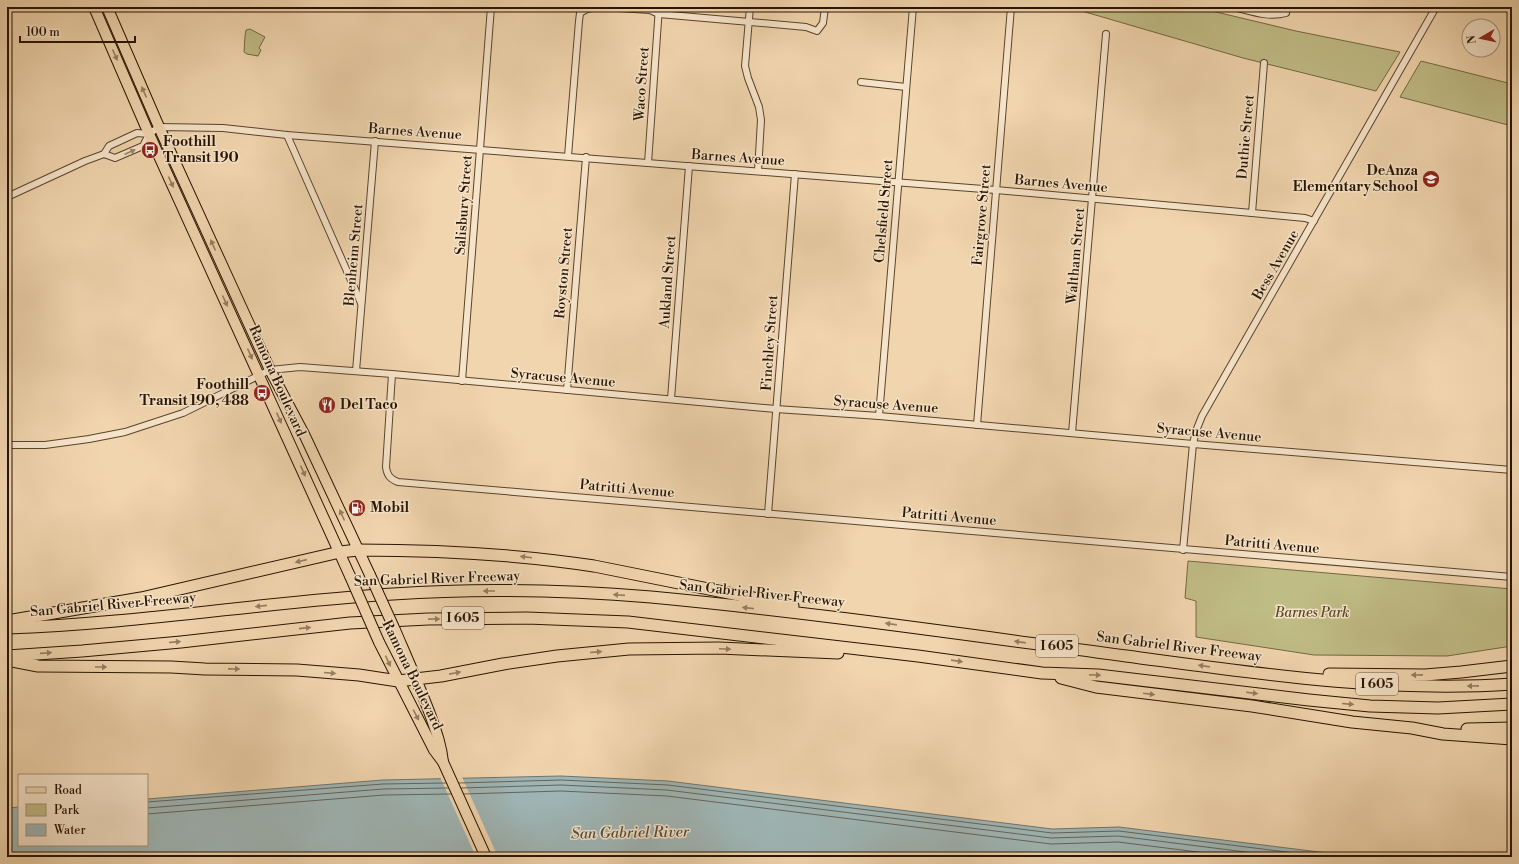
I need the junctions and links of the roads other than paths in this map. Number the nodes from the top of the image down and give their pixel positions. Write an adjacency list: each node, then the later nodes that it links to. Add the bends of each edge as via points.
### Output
1 (94, 7): 20 (main road, Ramona Boulevard, one-way to 20)
2 (107, 7): 19 (main road, Ramona Boulevard, one-way to 2)
3 (490, 7): 23 (street, Salisbury Street)
4 (597, 7): 25 (street, via 580,13)
5 (603, 7): 12 (street)
6 (750, 7): 14 (street)
7 (824, 7): 14 (street, via 823,23 817,31 806,27)
8 (913, 7): 18 (street, Chelsfield Street)
9 (1011, 7): 32 (street, Fairgrove Street)
10 (1233, 7): 13 (street, via 1258,13)
11 (1436, 7): 36 (street, Bess Avenue)
12 (659, 10): 14 (street); 27 (street, Waco Street)
13 (1286, 13)
14 (749, 21): 29 (street, via 745,66 761,120)
15 (1106, 34): 34 (street, Waltham Street)
16 (1264, 63): 35 (street, Duthie Street)
17 (861, 82): 18 (street)
18 (906, 87): 31 (street, Chelsfield Street)
19 (159, 127): 20 (street); 21 (street, Barnes Avenue, via 223,128); 38 (main road, Ramona Boulevard, one-way to 19)
20 (149, 134): 24 (street, via 137,133 109,146); 24 (street, one-way to 20, via 115,158 143,146); 41 (main road, Ramona Boulevard, one-way to 41)
21 (288, 135): 22 (street, Barnes Avenue); 37 (street)
22 (375, 141): 23 (street, Barnes Avenue); 37 (street, Blenheim Street)
23 (480, 149): 25 (street, Barnes Avenue); 42 (street, Salisbury Street)
24 (104, 154): 33 (street)
25 (568, 156): 26 (street, Barnes Avenue)
26 (586, 158): 27 (street, Barnes Avenue); 43 (street, Royston Street)
27 (648, 163): 28 (street, Barnes Avenue)
28 (689, 166): 29 (street, Barnes Avenue); 44 (street, Aukland Street)
29 (758, 171): 30 (street, Barnes Avenue)
30 (795, 174): 31 (street, Barnes Avenue); 45 (street, Finchley Street)
31 (898, 183): 32 (street, Barnes Avenue); 46 (street, Chelsfield Street)
32 (996, 190): 34 (street, Barnes Avenue); 47 (street, Fairgrove Street)
33 (7, 197)
34 (1092, 199): 35 (street, Barnes Avenue); 48 (street, Waltham Street)
35 (1252, 213): 36 (street, Barnes Avenue)
36 (1314, 221): 49 (street, Bess Avenue, via 1202,416)
37 (362, 304): 39 (street, Blenheim Street)
38 (270, 370): 39 (street, Syracuse Avenue, via 300,367); 41 (street, Syracuse Avenue); 53 (main road, Ramona Boulevard, one-way to 38, via 304,434)
39 (356, 371): 40 (street, Syracuse Avenue)
40 (392, 374): 42 (street, Syracuse Avenue); 52 (street, Patritti Avenue, via 386,455 387,475 392,480)
41 (259, 375): 50 (street, Syracuse Avenue, via 183,413 142,427 45,445); 55 (main road, Ramona Boulevard, one-way to 55)
42 (462, 381): 43 (street, Syracuse Avenue)
43 (567, 390): 44 (street, Syracuse Avenue)
44 (670, 399): 45 (street, Syracuse Avenue)
45 (776, 409): 46 (street, Syracuse Avenue); 52 (street, Finchley Street)
46 (879, 416): 47 (street, Syracuse Avenue)
47 (977, 425): 48 (street, Syracuse Avenue)
48 (1072, 433): 49 (street, Syracuse Avenue)
49 (1193, 444): 51 (street, Syracuse Avenue); 54 (street, Bess Avenue)
50 (7, 445)
51 (1512, 470)
52 (768, 514): 54 (street, Patritti Avenue)
53 (358, 550): 55 (highway); 58 (highway, one-way to 53, via 594,566 507,555); 66 (main road, Ramona Boulevard, bridge)
54 (1183, 550): 56 (street, Patritti Avenue)
55 (340, 552): 57 (highway, one-way to 57, via 141,598); 67 (main road, Ramona Boulevard, one-way to 67, bridge)
56 (1512, 578)
57 (7, 621)
58 (870, 621): 59 (highway, San Gabriel River Freeway / I 605, one-way to 59, via 650,597 542,591 468,591 397,593 98,623); 64 (highway, San Gabriel River Freeway / I 605, one-way to 58)
59 (7, 628)
60 (7, 656): 61 (highway, I 605, one-way to 61, via 151,645 350,624 428,619 527,618 628,622)
61 (918, 656): 65 (highway, I 605, one-way to 65); 66 (highway, one-way to 61, via 526,660 629,649 720,648)
62 (7, 660): 67 (highway, one-way to 67, via 38,666 297,670)
63 (1512, 666): 64 (highway, one-way to 64, via 1425,675)
64 (1243, 672): 68 (highway, San Gabriel River Freeway / I 605, one-way to 64, via 1436,687 1366,684)
65 (1042, 673): 69 (highway, I 605, one-way to 69, via 1098,675 1370,706 1438,708); 70 (highway, one-way to 70, via 1096,687)
66 (416, 680): 67 (highway); 73 (main road, Ramona Boulevard, via 442,747)
67 (398, 681): 73 (main road, Ramona Boulevard, one-way to 73, via 434,750)
68 (1512, 684)
69 (1512, 704)
70 (1412, 728): 71 (highway); 72 (highway, via 1443,734)
71 (1512, 728)
72 (1512, 739)
73 (443, 762): 74 (main road, Ramona Boulevard)
74 (486, 857)

